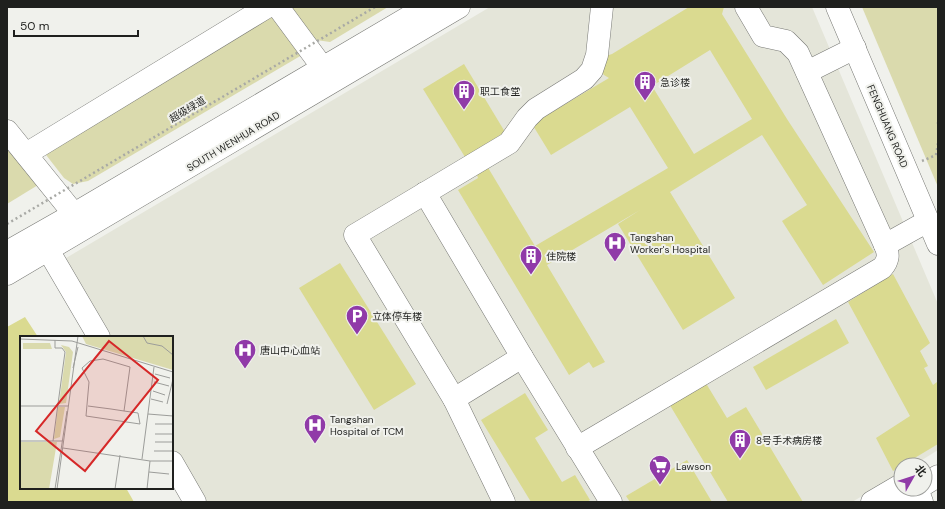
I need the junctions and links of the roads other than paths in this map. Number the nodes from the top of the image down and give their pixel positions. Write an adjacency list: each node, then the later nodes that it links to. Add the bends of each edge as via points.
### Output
1 (267, 7): 12 (street)
2 (278, 7): 9 (street)
3 (426, 7): 9 (street, SOUTH WENHUA ROAD)
4 (459, 7): 17 (street, SOUTH WENHUA ROAD)
5 (602, 7): 13 (street, via 597,55 592,70 584,79 536,109 509,143)
6 (746, 7): 10 (street, via 763,36 786,41 798,53)
7 (837, 7): 8 (street, FENGHUANG ROAD)
8 (855, 48): 10 (street); 15 (street, FENGHUANG ROAD)
9 (323, 68): 14 (street, SOUTH WENHUA ROAD)
10 (807, 72): 18 (street)
11 (7, 131): 12 (street)
12 (26, 154): 14 (street)
13 (425, 193): 23 (street); 24 (street, via 355,235)
14 (74, 214): 17 (street, SOUTH WENHUA ROAD)
15 (928, 221): 16 (street, FENGHUANG ROAD); 18 (street)
16 (938, 244)
17 (38, 245): 19 (street, SOUTH WENHUA ROAD); 20 (street, SOUTH WENHUA ROAD); 21 (street); 22 (street)
18 (885, 245): 25 (street, via 888,252 887,261 882,268)
19 (7, 252)
20 (7, 274)
21 (85, 336)
22 (98, 336)
23 (522, 357): 24 (street); 25 (street)
24 (454, 399): 31 (street)
25 (577, 448): 32 (street)
26 (173, 464): 30 (street)
27 (173, 484): 29 (street)
28 (893, 490): 33 (street)
29 (184, 502)
30 (196, 502)
31 (504, 502)
32 (611, 502)
33 (872, 502)

